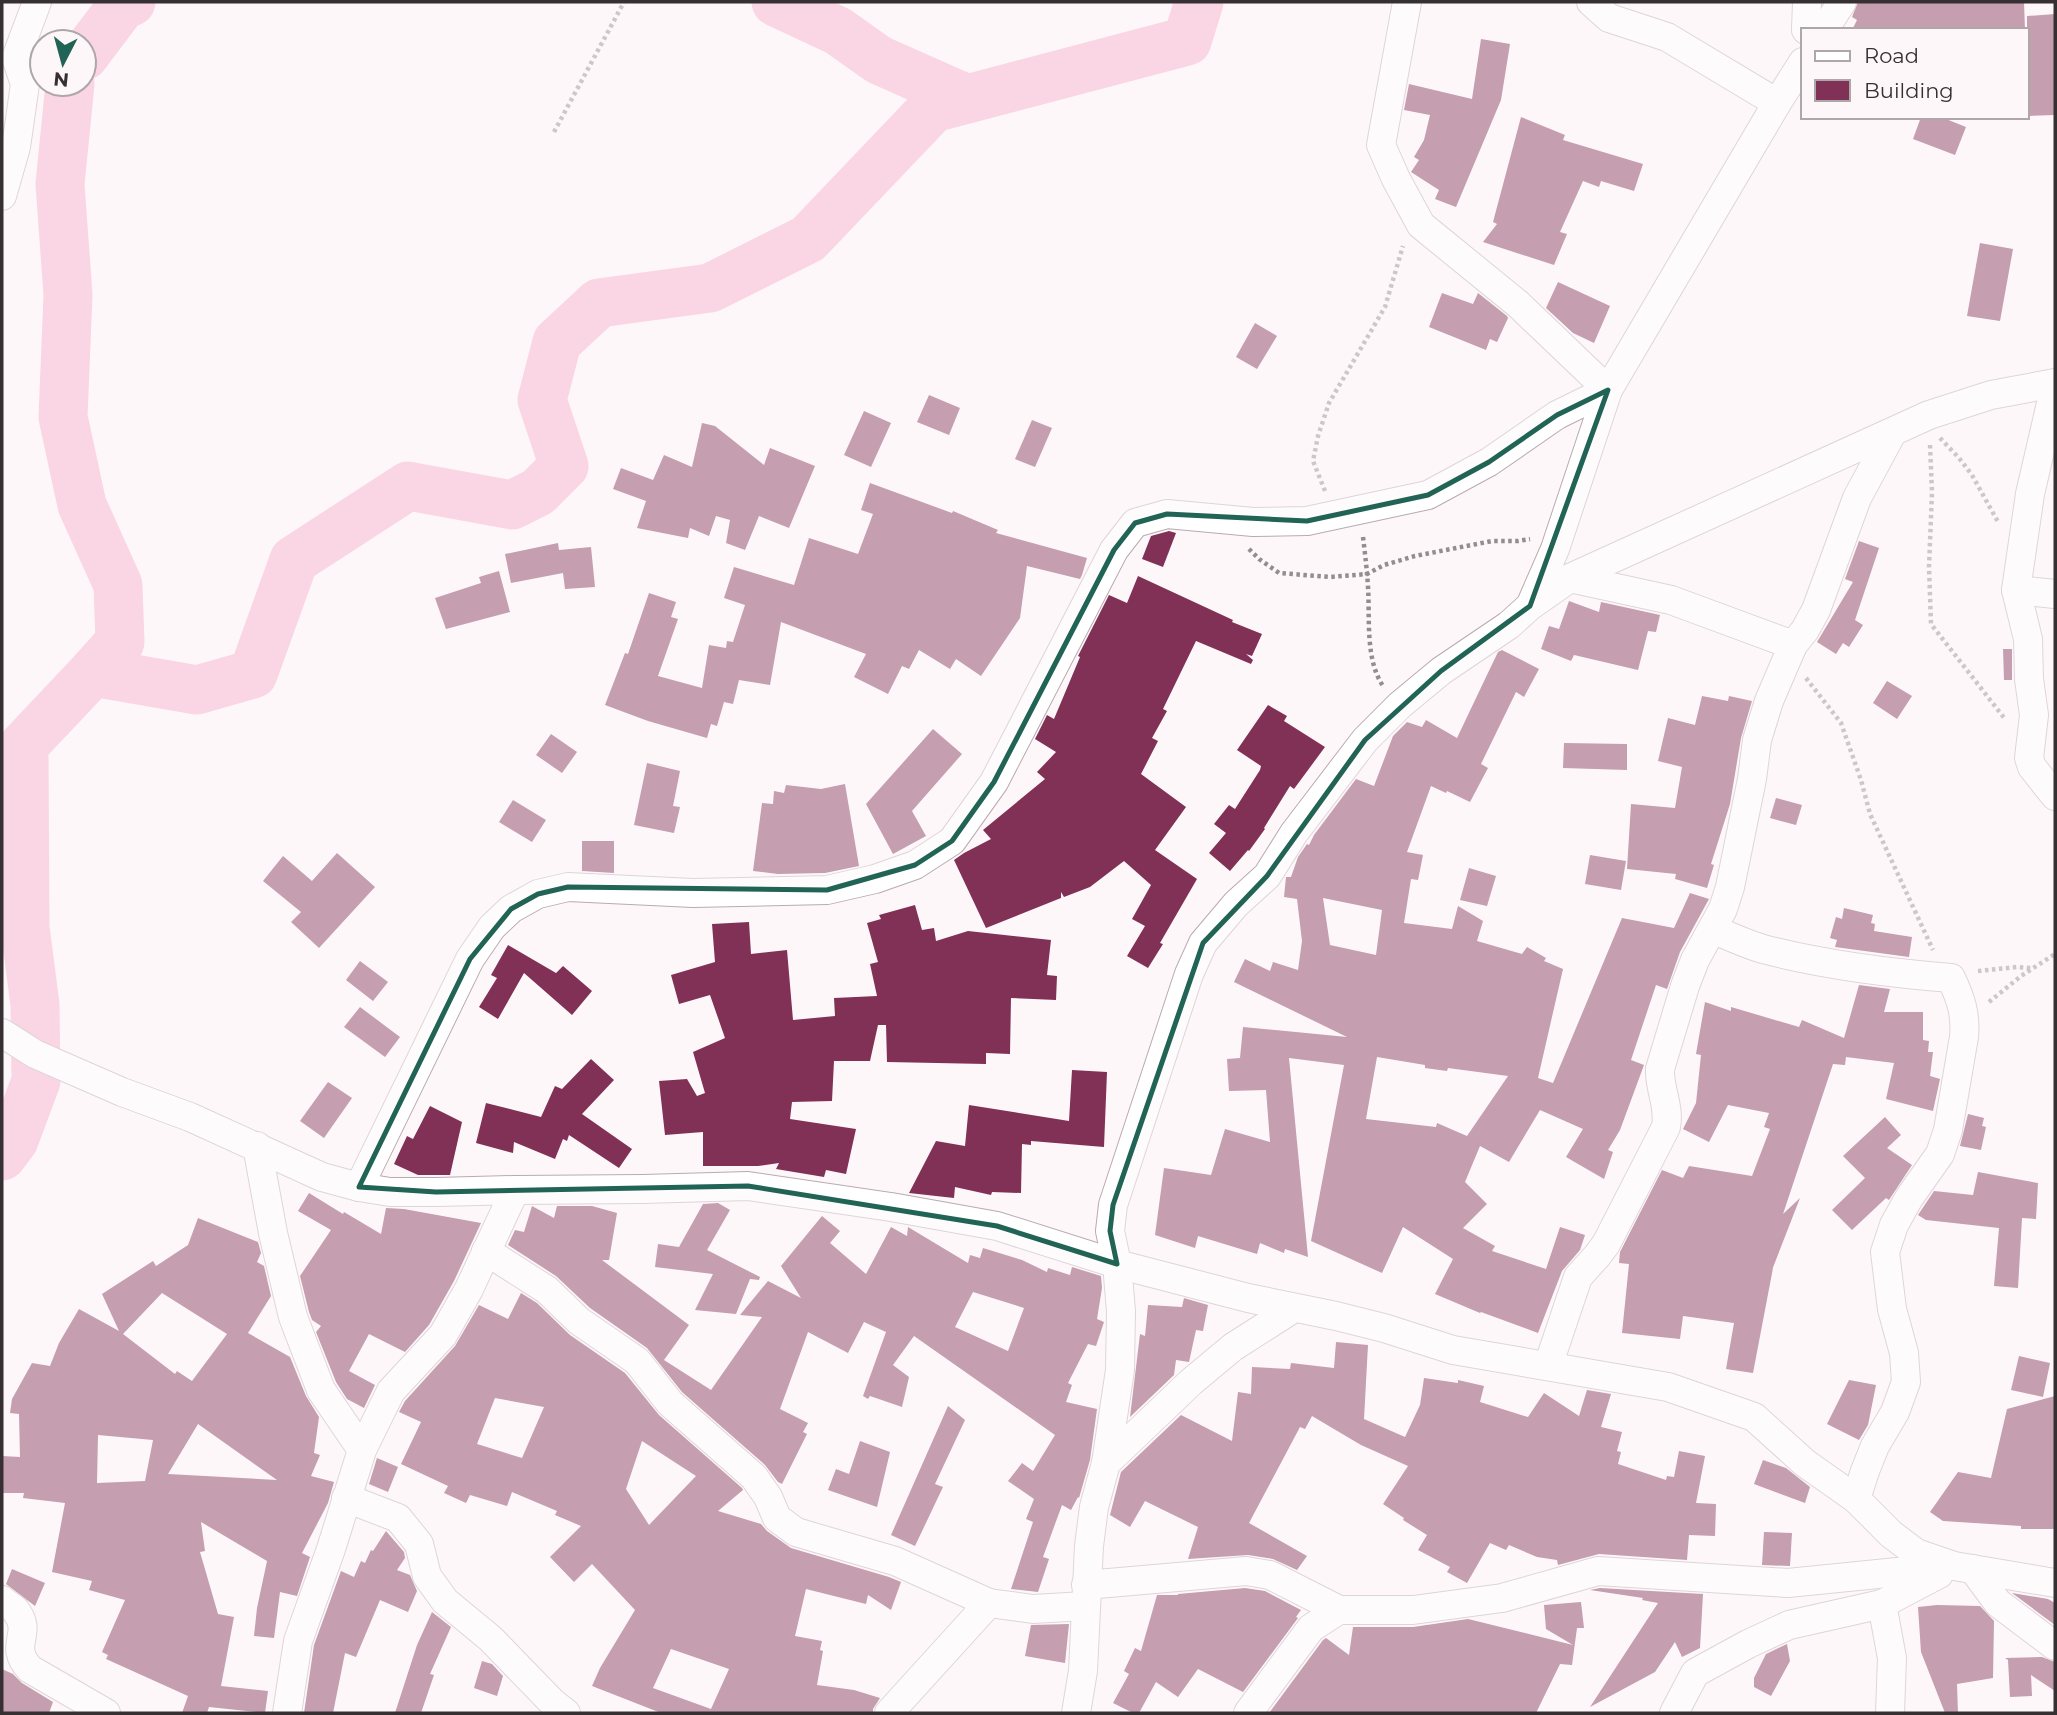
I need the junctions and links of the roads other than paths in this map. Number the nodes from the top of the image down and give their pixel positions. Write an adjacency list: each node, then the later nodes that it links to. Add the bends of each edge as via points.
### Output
1 (37, 2): 10 (street, via 16,58 26,84)
2 (1406, 2): 12 (street, via 1381,145 1396,180 1421,225 1518,304)
3 (1591, 2): 9 (street, via 1609,18 1667,37)
4 (1807, 2): 6 (street)
5 (1842, 2): 7 (street)
6 (1806, 28)
7 (1825, 28)
8 (1801, 65): 9 (street)
9 (1777, 103): 12 (street)
10 (2, 196)
11 (2055, 385): 13 (street, via 1991,395 1929,415); 15 (street, via 2030,494)
12 (1608, 390): 17 (street, via 1555,549); 23 (street, via 1557,415 1489,462 1428,495 1307,521 1253,522 1167,514 1135,523 1114,550 994,782 952,841 915,865 827,890 693,893 568,887 538,894 511,909 470,959)
13 (1892, 433): 14 (street); 18 (street, via 1857,498 1816,610)
14 (1570, 578): 17 (street); 18 (street, via 1671,600)
15 (2016, 590): 16 (street); 19 (street, via 2028,639 2034,715 2029,758)
16 (2055, 594)
17 (1530, 606): 26 (street, via 1397,707 1365,740 1267,876 1203,943 1113,1205 1110,1231)
18 (1790, 653): 20 (street, via 1757,740 1730,887)
19 (2055, 796)
20 (1712, 929): 28 (street, via 1685,986 1660,1069 1669,1113 1666,1127 1606,1244 1578,1277); 32 (street, via 1761,948 1817,961 1951,978 1962,1000 1965,1024 1948,1130 1940,1154 1894,1225 1885,1252 1906,1382)
21 (2, 1033): 22 (street, via 35,1054)
22 (257, 1146): 23 (street, via 312,1173); 29 (street, via 293,1317 321,1390)
23 (359, 1188): 24 (street)
24 (515, 1190): 25 (street); 26 (street, via 748,1185 997,1226)
25 (486, 1251): 29 (street, via 443,1335 391,1391); 37 (street, via 547,1290 579,1321 637,1360 670,1403 754,1476 777,1518 796,1532 895,1561)
26 (1117, 1264): 27 (street); 30 (street, via 1120,1370)
27 (1294, 1308): 28 (street, via 1336,1315 1453,1349); 30 (street, via 1233,1347)
28 (1548, 1366): 32 (street, via 1668,1387 1754,1417 1805,1463)
29 (362, 1450): 31 (street)
30 (1106, 1463): 35 (street, via 1094,1507)
31 (346, 1498): 42 (street, via 299,1641); 43 (street, via 398,1518 419,1544 427,1576 445,1601)
32 (1856, 1499): 33 (street, via 1916,1553)
33 (1964, 1567): 34 (street); 38 (street); 39 (street, via 1788,1583 1598,1571 1502,1598 1413,1610); 40 (street, via 1998,1603)
34 (2055, 1583)
35 (1085, 1595): 37 (street, via 1033,1609); 39 (street, via 1246,1571 1270,1575); 45 (street, via 1083,1671)
36 (2, 1601): 41 (street, via 15,1610 24,1628 19,1649 30,1669)
37 (989, 1604): 44 (street)
38 (1882, 1604): 47 (street, via 1789,1625 1748,1644 1695,1673); 48 (street, via 1892,1658)
39 (1339, 1610): 46 (street, via 1311,1628)
40 (2055, 1646)
41 (106, 1713)
42 (287, 1713)
43 (566, 1713)
44 (889, 1713)
45 (1076, 1713)
46 (1248, 1713)
47 (1674, 1713)
48 (1889, 1713)

